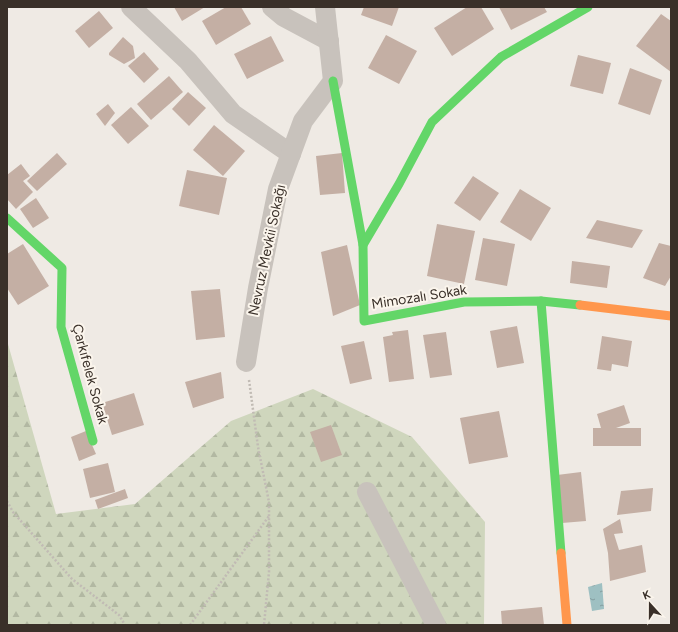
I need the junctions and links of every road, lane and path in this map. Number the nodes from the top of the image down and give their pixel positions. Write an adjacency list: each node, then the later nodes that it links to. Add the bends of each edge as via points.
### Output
1 (131, 7): 7 (street, via 188,61 233,114)
2 (272, 7): 5 (street, via 284,17)
3 (325, 7): 5 (street)
4 (588, 7): 9 (street, via 501,56 432,122)
5 (329, 41): 6 (street)
6 (333, 81): 7 (street, Nevruz Mevkii Sokağı, via 304,121); 9 (street, Mimozalı Sokak)
7 (291, 154): 12 (street, Nevruz Mevkii Sokağı, via 278,189)
8 (7, 218): 13 (street, Çarkıfelek Sokak, via 62,268 61,327)
9 (363, 245): 10 (street, Mimozalı Sokak, via 364,321 464,302)
10 (541, 301): 11 (street, Mimozalı Sokak); 21 (street)
11 (671, 316)
12 (246, 362): 16 (path, via 269,502)
13 (93, 441)
14 (367, 492): 20 (street)
15 (7, 501): 17 (path, via 13,512 72,579 119,615)
16 (269, 516): 18 (path); 19 (path, via 269,572)
17 (125, 625)
18 (190, 625)
19 (264, 625)
20 (436, 625)
21 (567, 625)

